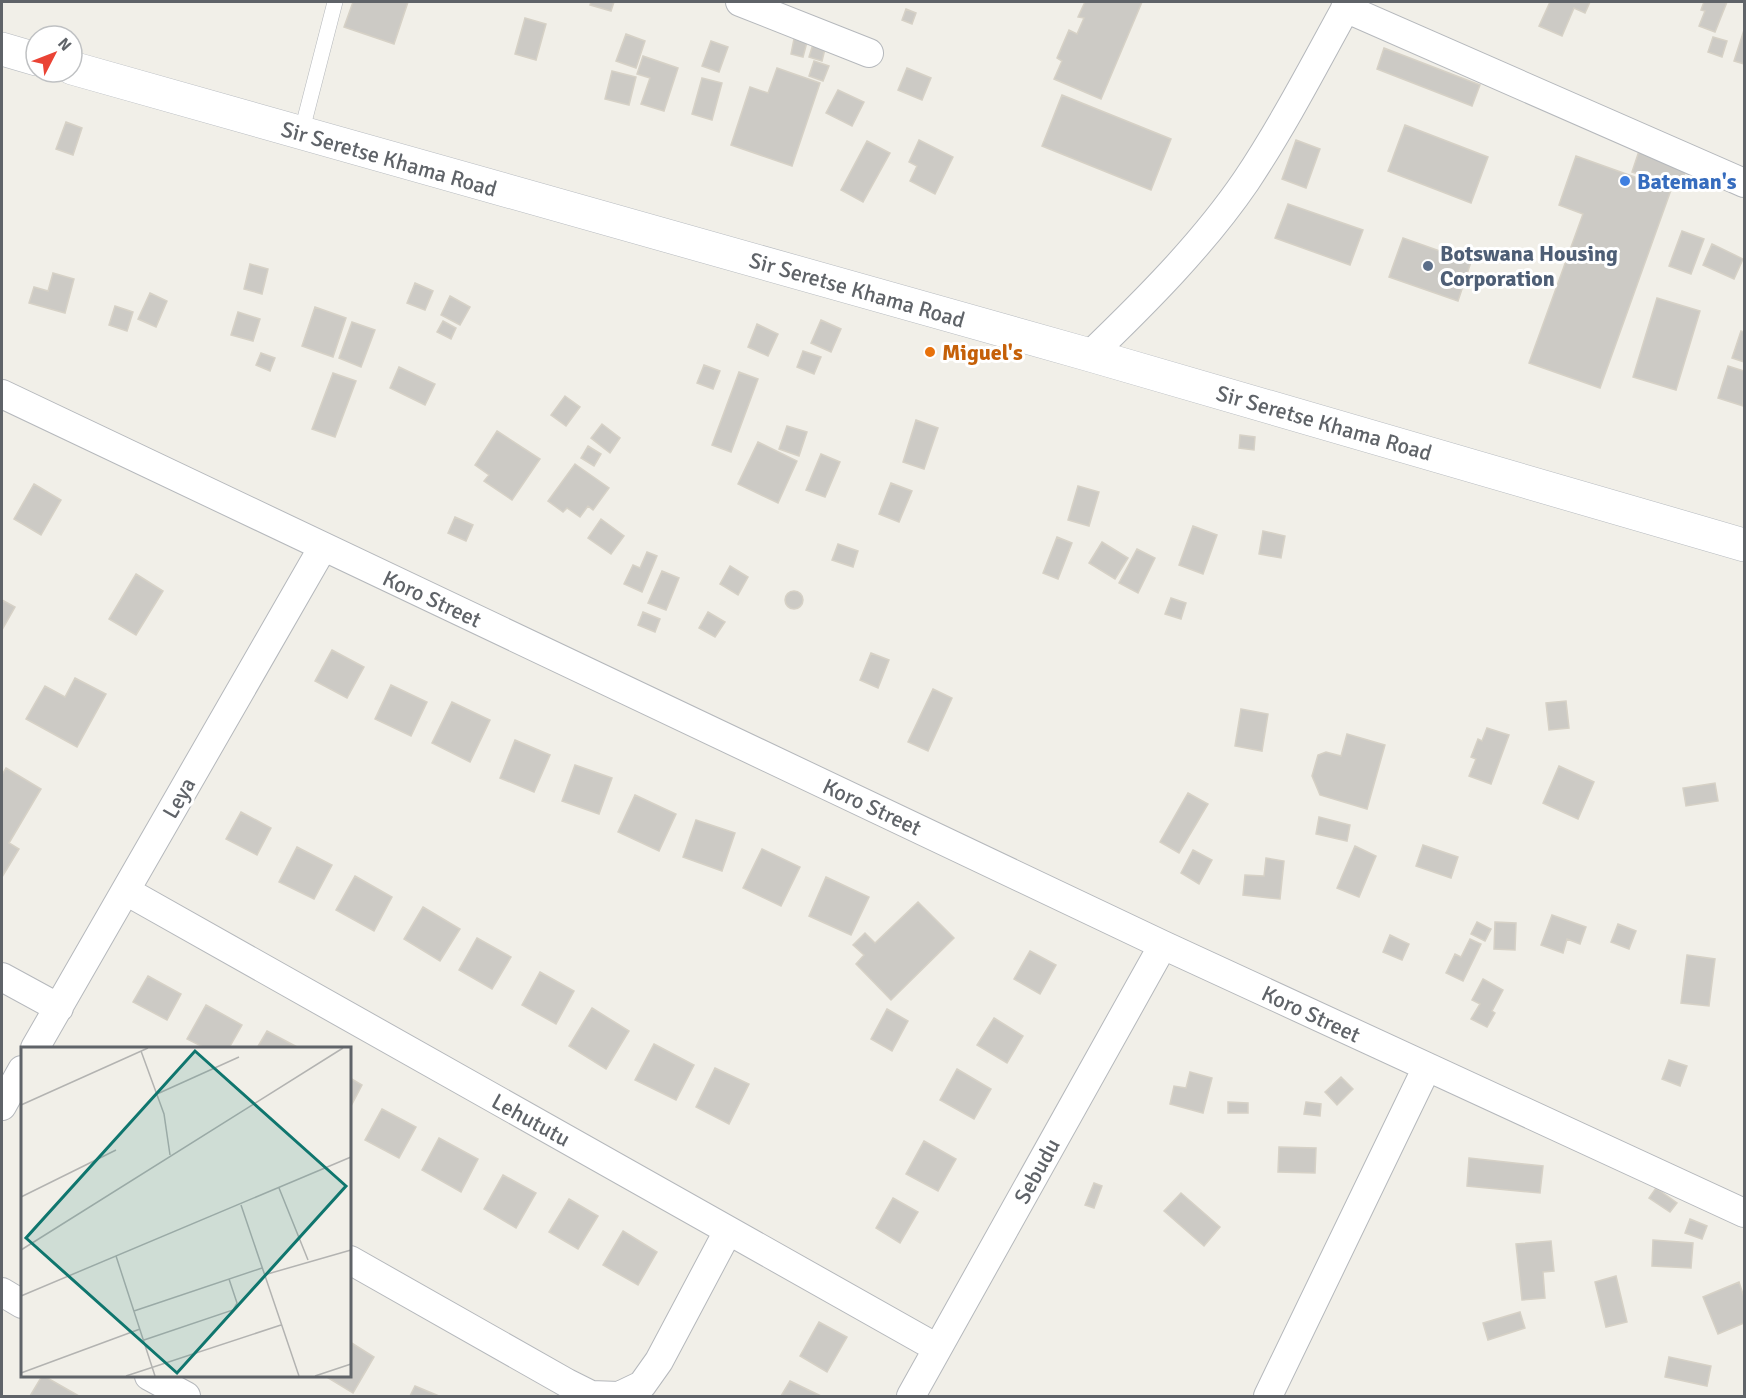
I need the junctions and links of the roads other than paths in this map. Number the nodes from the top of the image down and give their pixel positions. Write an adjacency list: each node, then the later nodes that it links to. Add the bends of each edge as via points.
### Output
1 (334, 2): 8 (lane)
2 (740, 2): 5 (street)
3 (1347, 5): 9 (street); 10 (street, via 1277,133 1244,183 1171,273)
4 (2, 49): 6 (main road)
5 (869, 53)
6 (24, 55)
7 (84, 72): 8 (main road, Sir Seretse Khama Road)
8 (301, 135): 10 (main road, Sir Seretse Khama Road)
9 (1744, 183)
10 (1090, 355): 12 (main road, Sir Seretse Khama Road)
11 (2, 394): 13 (street, Koro Street)
12 (1744, 545)
13 (323, 547): 14 (street, Leya); 15 (street, Koro Street)
14 (126, 891): 17 (street, Leya); 23 (street, Lehututu)
15 (1163, 945): 19 (street, Koro Street); 27 (street, Sebudu)
16 (2, 977): 17 (street)
17 (59, 1008): 18 (street, Leya)
18 (36, 1047)
19 (1427, 1067): 22 (street, Koro Street); 31 (street)
20 (21, 1075): 21 (street)
21 (2, 1106)
22 (1744, 1213)
23 (728, 1231): 24 (street, via 660,1361 642,1385 619,1396 591,1395 567,1383); 27 (street, Lehututu)
24 (351, 1261)
25 (2, 1292): 26 (street)
26 (21, 1303)
27 (937, 1348): 29 (street, Sebudu)
28 (151, 1377): 30 (street)
29 (914, 1395)
30 (186, 1396)
31 (1268, 1396)

